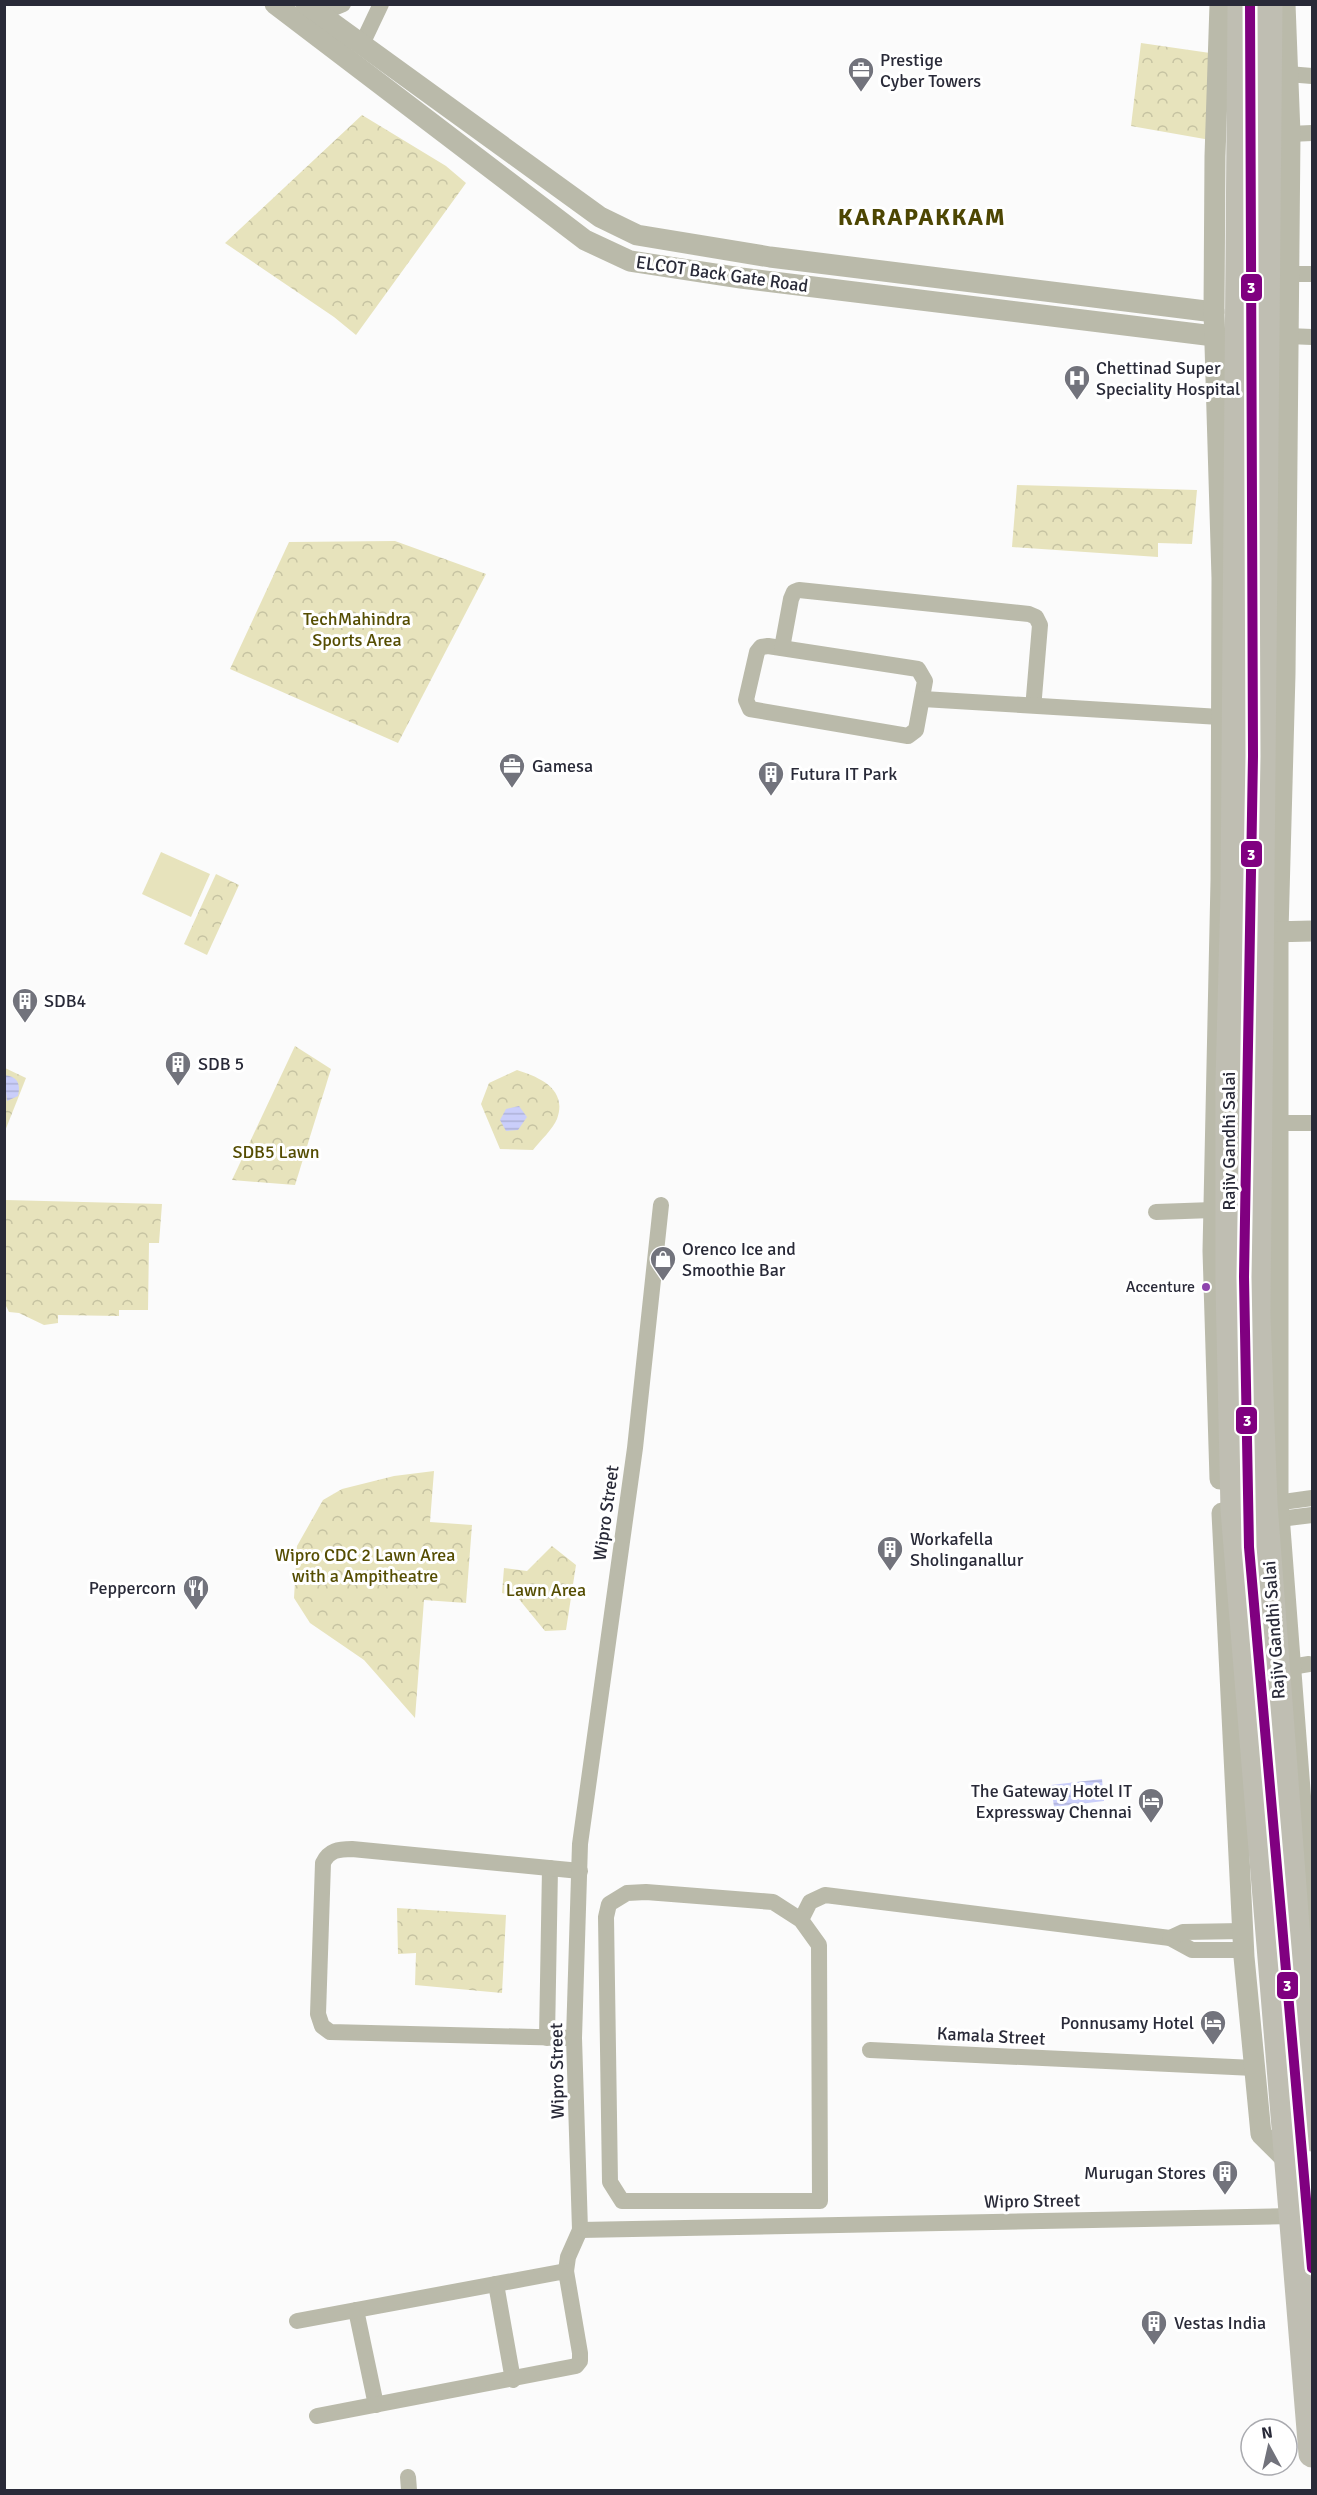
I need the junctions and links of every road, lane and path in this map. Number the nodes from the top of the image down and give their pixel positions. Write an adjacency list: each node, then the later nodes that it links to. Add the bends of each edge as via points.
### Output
1 (275, 4): 15 (street, ELCOT Back Gate Road)
2 (343, 4): 8 (street)
3 (381, 4): 9 (street)
4 (1220, 4): 18 (street)
5 (1241, 4): 31 (main road, Rajiv Gandhi Salai)
6 (1269, 4): 16 (main road, Rajiv Gandhi Salai)
7 (1285, 4): 10 (street)
8 (312, 9): 9 (street, ELCOT Back Gate Road)
9 (362, 44): 14 (street, ELCOT Back Gate Road)
10 (1288, 74): 11 (street); 13 (street)
11 (1312, 76)
12 (1312, 133): 13 (street)
13 (1290, 134): 16 (street)
14 (492, 138): 15 (street); 18 (street, ELCOT Back Gate Road, via 600,217 637,235 770,257)
15 (476, 156): 19 (street, ELCOT Back Gate Road, via 585,240 630,261)
16 (1276, 274): 17 (street); 20 (street); 27 (main road, Rajiv Gandhi Salai)
17 (1312, 274)
18 (1214, 312): 19 (street)
19 (1214, 336): 25 (street, via 1222,578)
20 (1288, 336): 21 (street); 27 (street, via 1285,674)
21 (1312, 337)
22 (782, 648): 23 (street, via 918,669 923,675); 23 (street, via 768,646 757,651 746,700 750,709 908,736 916,730); 24 (street, via 791,599 799,590 1029,614 1040,625)
23 (923, 694): 24 (street); 25 (street)
24 (1034, 697): 25 (street)
25 (1220, 712): 31 (street)
26 (1312, 931): 27 (street)
27 (1270, 932): 28 (street); 32 (main road, Rajiv Gandhi Salai)
28 (1278, 1123): 29 (street); 35 (street)
29 (1312, 1123)
30 (661, 1205): 44 (street, Wipro Street, via 636,1438 580,1844)
31 (1221, 1210): 32 (main road); 33 (street); 37 (main road, Rajiv Gandhi Salai); 46 (street, via 1216,1390)
32 (1258, 1211): 35 (main road, Rajiv Gandhi Salai, via 1257,1315)
33 (1156, 1212)
34 (1312, 1498): 35 (street)
35 (1272, 1513): 36 (street); 37 (main road); 38 (main road, Rajiv Gandhi Salai); 41 (street, via 1300,1666)
36 (1312, 1515)
37 (1235, 1530): 39 (main road, Rajiv Gandhi Salai)
38 (1282, 1731): 39 (main road, via 1271,1742 1262,1743); 41 (main road, Rajiv Gandhi Salai)
39 (1252, 1734): 40 (main road, Rajiv Gandhi Salai)
40 (1257, 1790): 41 (main road, via 1262,1781 1273,1777); 53 (main road, Rajiv Gandhi Salai)
41 (1300, 1794): 42 (main road, Rajiv Gandhi Salai)
42 (1296, 1826): 47 (street); 52 (main road, Rajiv Gandhi Salai)
43 (550, 1868): 44 (street); 48 (street); 48 (street, via 352,1849 331,1852 323,1863 318,2014 322,2026 330,2032)
44 (580, 1871): 49 (street, Wipro Street)
45 (801, 1920): 46 (street, via 810,1902 825,1895 1170,1938 1192,1950); 54 (street, via 819,1945); 54 (street, via 774,1902 646,1892 627,1893 609,1904 606,1917 610,2182 622,2201)
46 (1244, 1941): 51 (street)
47 (1312, 1947)
48 (547, 2038): 49 (street)
49 (574, 2038): 57 (street, Wipro Street)
50 (870, 2050): 51 (street, Kamala Street)
51 (1254, 2068): 53 (street, via 1261,2134)
52 (1312, 2138)
53 (1287, 2160): 55 (main road, Rajiv Gandhi Salai)
54 (820, 2201): 56 (street)
55 (1292, 2216): 56 (street, Wipro Street); 65 (main road, Rajiv Gandhi Salai)
56 (821, 2225): 57 (street, Wipro Street)
57 (580, 2230): 58 (street)
58 (566, 2271): 59 (street); 62 (street, via 580,2361 576,2366)
59 (496, 2284): 60 (street); 62 (street)
60 (356, 2310): 61 (street); 63 (street)
61 (297, 2321)
62 (513, 2380): 63 (street)
63 (376, 2405): 64 (street)
64 (317, 2416)
65 (1312, 2454)

